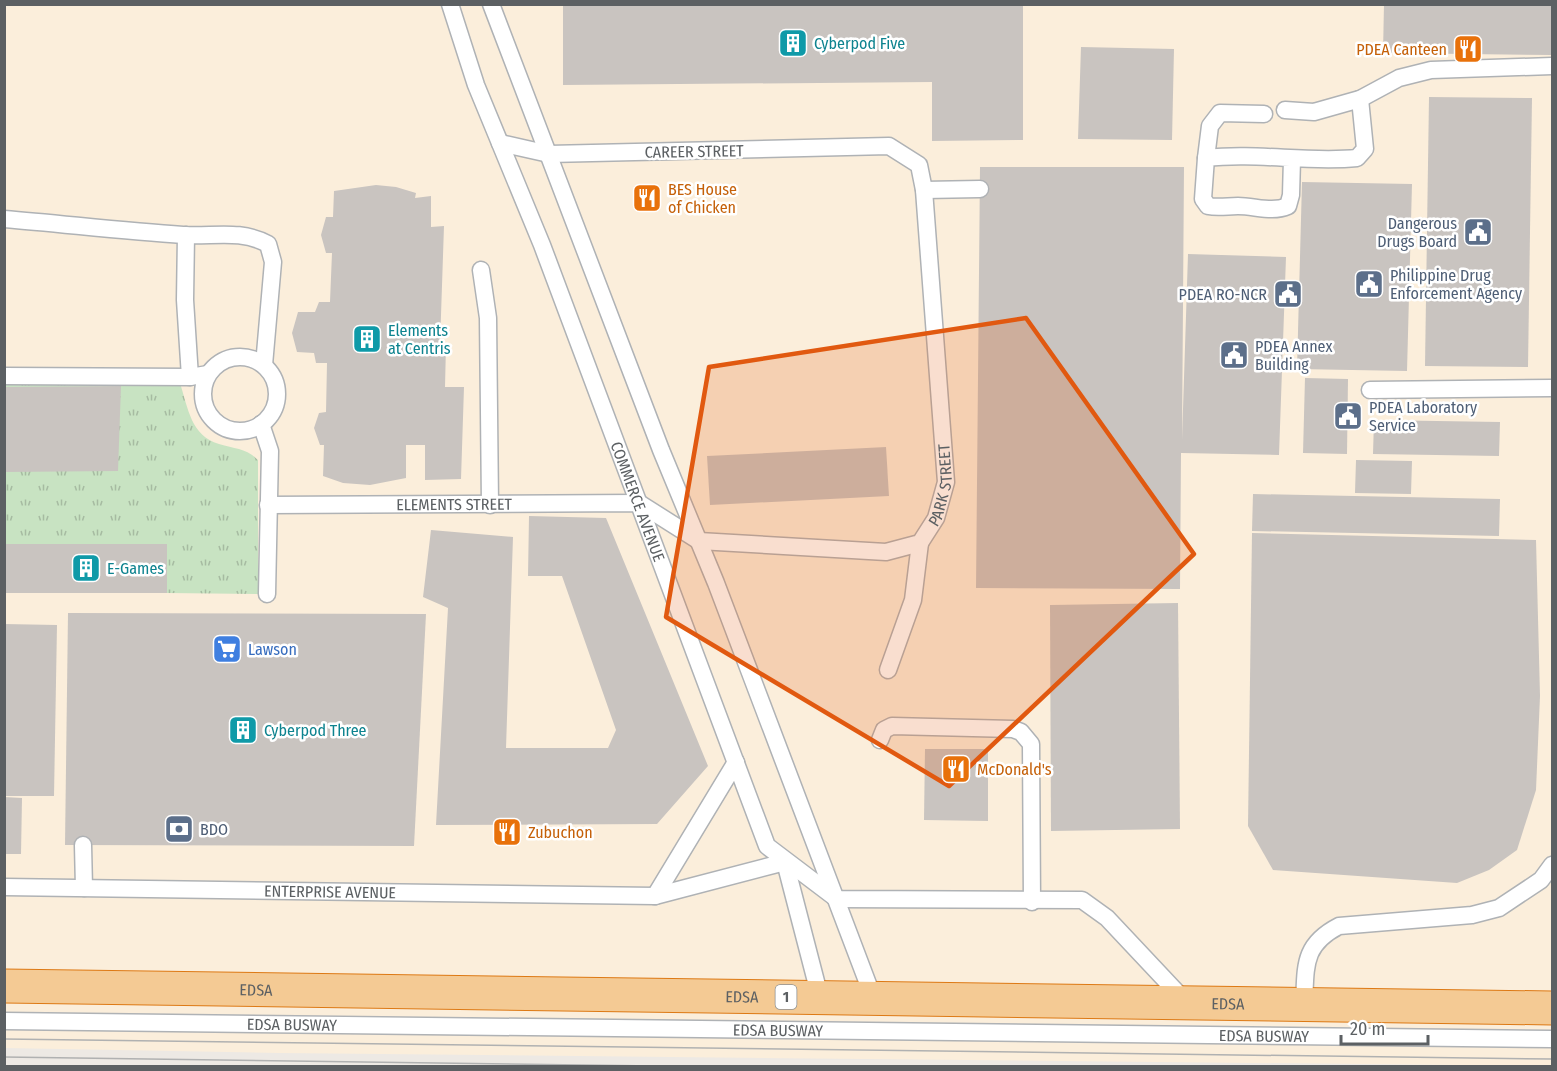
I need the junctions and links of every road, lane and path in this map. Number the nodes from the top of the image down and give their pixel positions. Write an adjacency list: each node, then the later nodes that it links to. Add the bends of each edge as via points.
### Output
1 (450, 4): 7 (lane, COMMERCE AVENUE)
2 (491, 4): 9 (lane)
3 (1552, 66): 4 (lane, via 1431,70 1399,78)
4 (1360, 99): 5 (lane, via 1314,112); 11 (lane, via 1365,149 1357,159)
5 (1285, 110)
6 (1264, 114): 10 (lane, via 1220,113 1210,126)
7 (500, 143): 9 (lane, CAREER STREET); 24 (lane, COMMERCE AVENUE)
8 (889, 146): 9 (lane, CAREER STREET); 13 (lane, PARK STREET, via 919,165)
9 (549, 154): 27 (lane)
10 (1206, 158): 11 (lane); 11 (lane, via 1203,199 1208,206 1279,210 1288,206 1291,195)
11 (1292, 159)
12 (980, 189): 13 (lane)
13 (924, 190): 28 (lane, PARK STREET, via 946,482 936,518)
14 (4, 219): 15 (lane)
15 (186, 235): 17 (lane, via 234,233 255,236 268,244 273,262); 20 (lane)
16 (481, 270): 26 (lane, via 488,318)
17 (264, 365): 18 (lane, via 234,356 219,362); 23 (lane, via 277,389 276,402)
18 (208, 374): 20 (lane); 23 (lane, via 202,399 214,421 237,431)
19 (4, 376): 20 (lane)
20 (190, 377)
21 (1552, 388): 22 (lane)
22 (1370, 390)
23 (261, 424): 25 (lane, via 270,451)
24 (639, 503): 26 (lane, ELEMENTS STREET); 27 (lane, PARK STREET); 32 (lane, COMMERCE AVENUE)
25 (268, 505): 26 (lane, ELEMENTS STREET); 29 (lane)
26 (490, 505)
27 (699, 541): 28 (lane, PARK STREET, via 886,552); 39 (lane)
28 (920, 543): 30 (lane, via 913,600)
29 (267, 594)
30 (888, 670)
31 (880, 740): 40 (lane, via 884,730 892,726 1013,729 1026,737 1031,744)
32 (736, 762): 34 (lane, COMMERCE AVENUE, via 767,846); 38 (lane)
33 (83, 845): 37 (lane)
34 (785, 862): 38 (lane, ENTERPRISE AVENUE); 39 (lane); 43 (lane, COMMERCE AVENUE)
35 (1552, 865): 45 (lane, via 1541,880 1499,908 1472,915 1339,926 1324,933 1308,956)
36 (4, 887): 37 (lane, ENTERPRISE AVENUE)
37 (84, 888): 38 (lane, ENTERPRISE AVENUE)
38 (655, 896)
39 (837, 899): 40 (lane); 42 (lane)
40 (1032, 902): 44 (lane, via 1082,900 1098,909)
41 (4, 986): 43 (highway, EDSA / 1)
42 (873, 997): 43 (highway, EDSA / 1); 44 (highway, EDSA / 1)
43 (820, 998)
44 (1187, 1003): 45 (highway, EDSA / 1)
45 (1304, 1004): 46 (highway, EDSA / 1)
46 (1552, 1008)
47 (4, 1021): 48 (lane, EDSA BUSWAY)
48 (1552, 1039)

